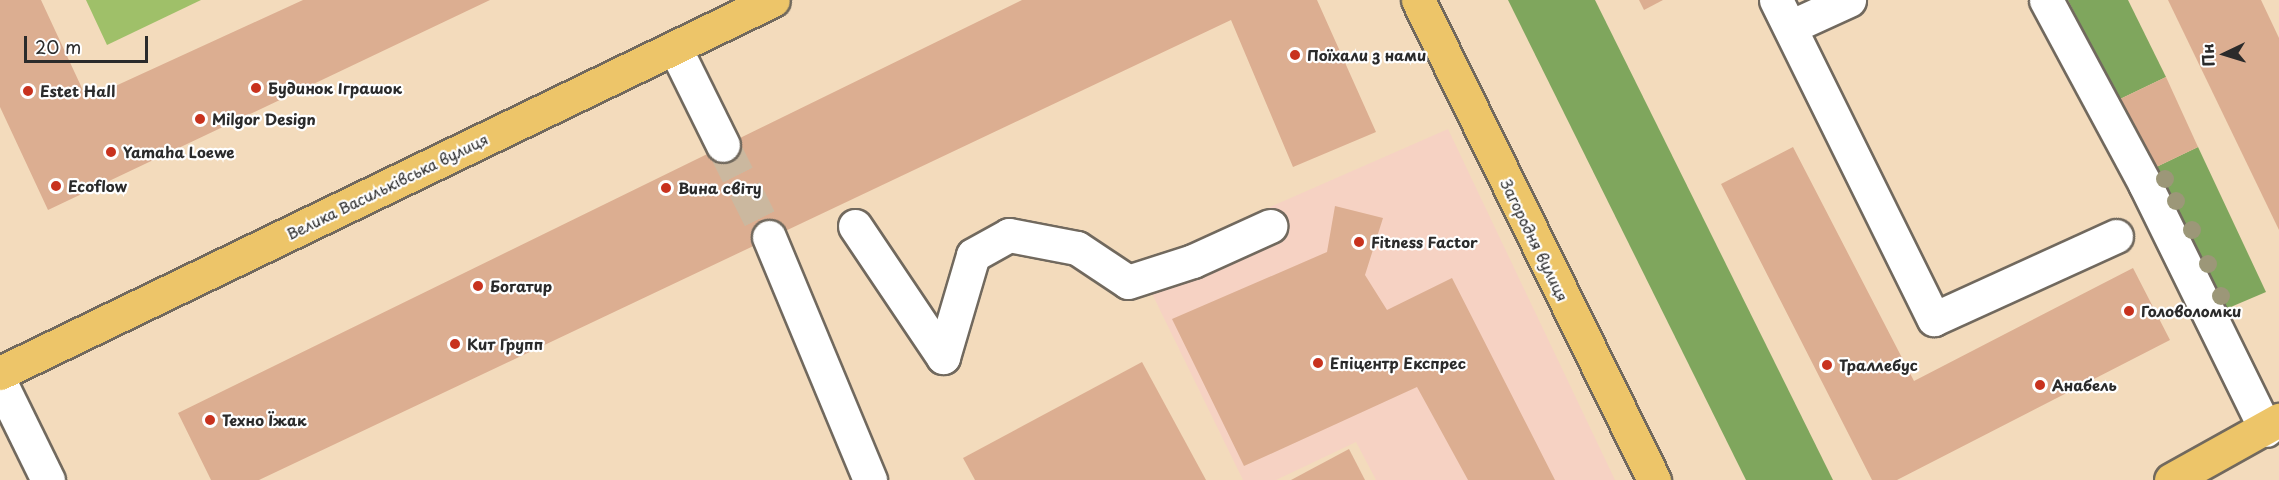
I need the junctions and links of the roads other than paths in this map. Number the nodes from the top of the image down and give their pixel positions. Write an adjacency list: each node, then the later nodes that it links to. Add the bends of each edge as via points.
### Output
1 (773, 0): 6 (main road, Велика Васильківська вулиця)
2 (1418, 0): 17 (main road, Загородня вулиця)
3 (1849, 0): 5 (street)
4 (2046, 0): 14 (street)
5 (1783, 13): 10 (street, via 1935,319)
6 (675, 48): 7 (street); 12 (main road, Велика Васильківська вулиця)
7 (723, 145)
8 (855, 226): 9 (street, via 943,357 973,255 1009,235 1077,248 1128,282 1193,261)
9 (1269, 226)
10 (2116, 236)
11 (770, 237): 16 (street)
12 (0, 373)
13 (0, 382): 15 (street)
14 (2272, 425): 18 (main road)
15 (48, 480)
16 (870, 480)
17 (1654, 480)
18 (2171, 480)

